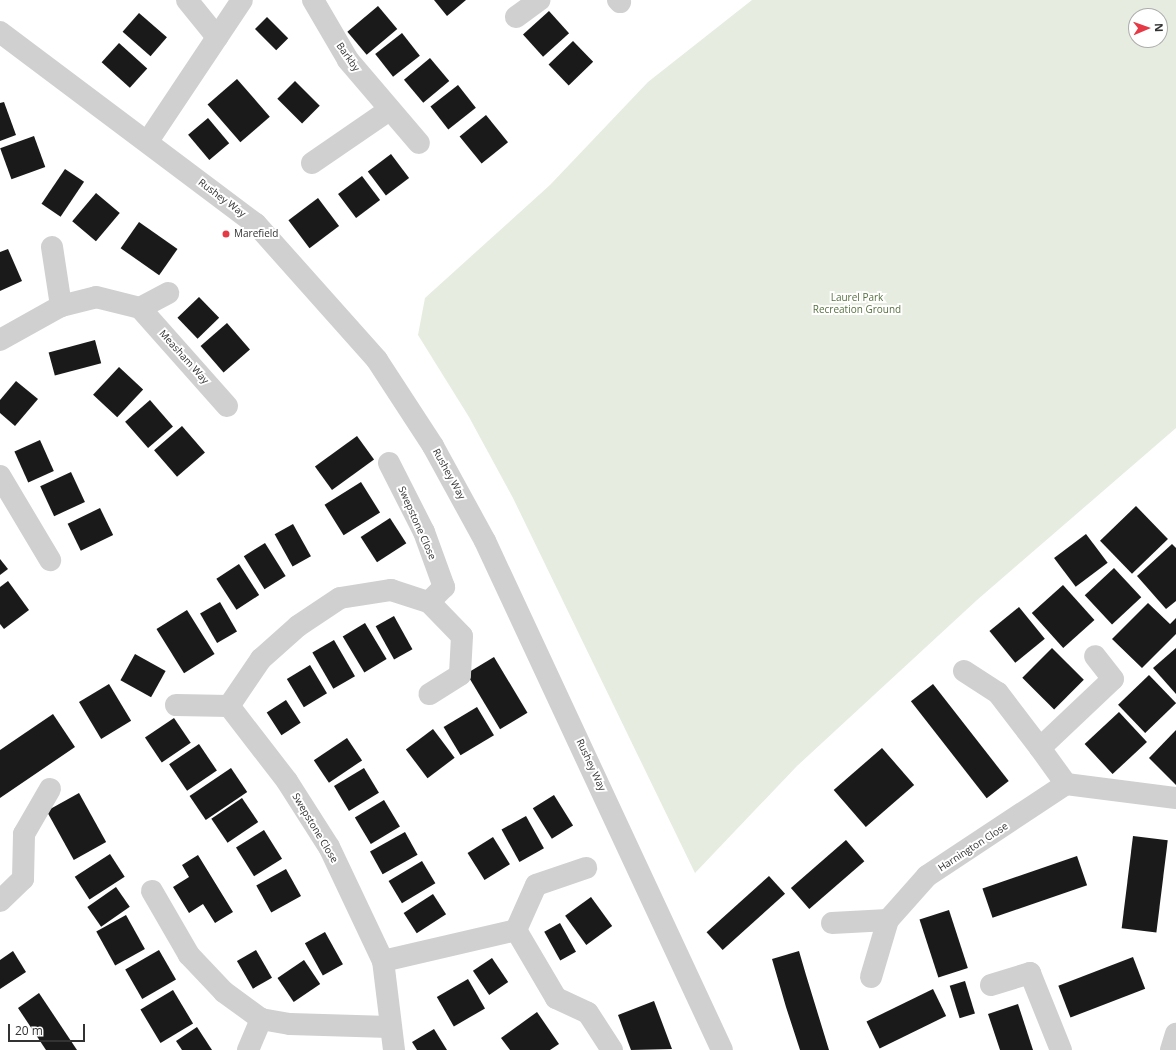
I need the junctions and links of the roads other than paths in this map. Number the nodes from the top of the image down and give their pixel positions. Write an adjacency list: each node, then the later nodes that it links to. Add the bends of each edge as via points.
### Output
1 (187, 0): 7 (street)
2 (242, 0): 7 (street)
3 (313, 0): 8 (street, Barkby, via 348,60)
4 (539, 0): 5 (street)
5 (516, 17)
6 (0, 32): 9 (street, Rushey Way)
7 (217, 37): 9 (street)
8 (389, 110): 10 (street, Barkby); 11 (street)
9 (148, 142): 46 (street, Rushey Way, via 256,224 377,360 433,446 485,540)
10 (419, 143)
11 (312, 164)
12 (52, 247): 14 (street)
13 (168, 293): 15 (street)
14 (61, 306): 15 (street, via 96,297); 16 (street)
15 (140, 308): 17 (street, Measham Way)
16 (0, 340)
17 (227, 406)
18 (389, 463): 21 (street, Swepstone Close, via 424,532 444,587)
19 (0, 478): 20 (street)
20 (50, 560)
21 (429, 602): 24 (street, via 462,636 460,675); 26 (street, via 391,590 340,598 298,626 261,659)
22 (1095, 656): 27 (street, via 1113,679)
23 (964, 671): 27 (street, via 998,692)
24 (429, 694)
25 (176, 705): 26 (street)
26 (229, 706): 37 (street, Swepstone Close, via 287,781 329,847)
27 (1040, 748): 28 (street)
28 (1066, 784): 30 (street); 34 (street, Harnington Close, via 926,876)
29 (50, 789): 33 (street, via 24,834 23,879)
30 (1176, 798)
31 (586, 868): 36 (street, via 536,885)
32 (152, 891): 40 (street, via 189,955 224,992)
33 (0, 900)
34 (888, 920): 35 (street); 38 (street, Harnington Close)
35 (832, 923)
36 (516, 930): 37 (street); 45 (street, via 556,998 588,1013)
37 (383, 961): 41 (street, Swepstone Close)
38 (871, 977)
39 (991, 985): 47 (street, via 1030,973)
40 (261, 1020): 41 (street, via 290,1024); 43 (street)
41 (389, 1027): 44 (street, Swepstone Close)
42 (1176, 1034): 48 (street)
43 (248, 1050)
44 (394, 1050)
45 (612, 1050)
46 (722, 1050)
47 (1061, 1050)
48 (1171, 1050)

